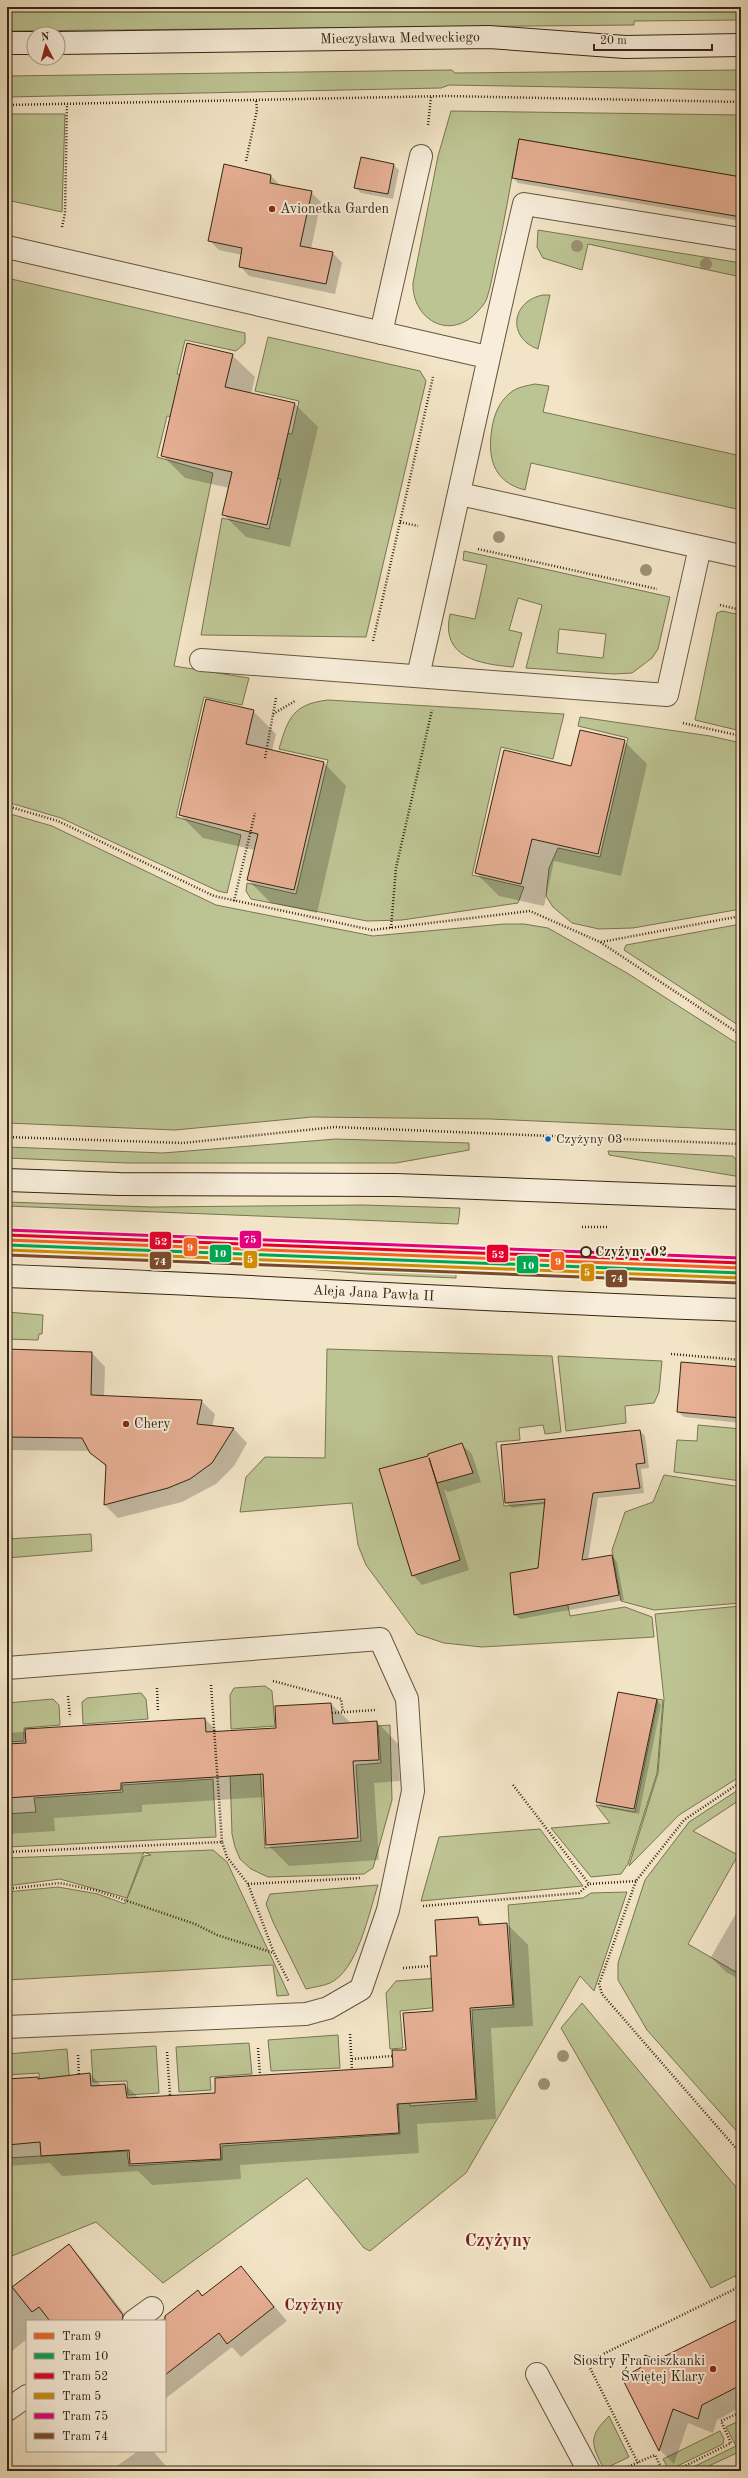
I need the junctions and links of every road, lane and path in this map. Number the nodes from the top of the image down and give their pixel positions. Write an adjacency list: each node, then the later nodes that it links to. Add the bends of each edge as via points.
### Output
1 (66, 42): 4 (main road, Mieczysława Medweckiego, via 489,37 625,47)
2 (7, 43): 3 (main road)
3 (26, 43)
4 (741, 45)
5 (431, 96): 6 (path); 7 (path); 10 (path)
6 (256, 100): 8 (path); 12 (path)
7 (741, 102)
8 (67, 104): 9 (path); 13 (path)
9 (7, 105)
10 (431, 108)
11 (421, 156): 16 (main road)
12 (246, 161)
13 (65, 213)
14 (741, 240): 17 (main road, via 524,204)
15 (7, 247): 16 (main road)
16 (381, 333): 17 (main road)
17 (487, 357): 19 (main road)
18 (433, 374): 20 (path)
19 (460, 494): 22 (main road); 31 (main road)
20 (400, 522): 21 (path); 28 (path)
21 (408, 524)
22 (700, 547): 24 (main road); 31 (main road, via 668,695)
23 (474, 548): 25 (path)
24 (741, 556)
25 (663, 590)
26 (714, 604): 27 (path)
27 (741, 610)
28 (372, 647)
29 (201, 660): 30 (main road)
30 (282, 666): 31 (main road); 33 (path)
31 (418, 676)
32 (434, 702): 38 (path, via 396,868)
33 (265, 758)
34 (7, 806): 36 (path, via 58,821 214,896)
35 (255, 813): 36 (path)
36 (234, 901): 38 (path, via 372,930)
37 (741, 916): 39 (path)
38 (391, 928): 39 (path, via 530,910)
39 (600, 942): 40 (path)
40 (741, 1035)
41 (7, 1137): 42 (path, via 164,1143 334,1127)
42 (741, 1144)
43 (7, 1180): 44 (main road, via 119,1184 396,1185)
44 (741, 1198)
45 (7, 1276): 46 (main road, Aleja Jana Pawła II, via 211,1284 373,1295)
46 (741, 1310)
47 (671, 1354): 48 (path)
48 (741, 1360)
49 (7, 1668): 61 (main road, via 380,1639 407,1698 410,1737 413,1791)
50 (267, 1680): 55 (path, via 341,1699)
51 (219, 1683): 59 (path, via 211,1684)
52 (156, 1687): 54 (path)
53 (68, 1693): 56 (path)
54 (158, 1712)
55 (343, 1712)
56 (70, 1717)
57 (741, 1782): 62 (path, via 684,1820)
58 (513, 1785): 64 (path)
59 (222, 1842): 60 (path); 63 (path, via 227,1857)
60 (7, 1852)
61 (395, 1876): 63 (path); 66 (main road)
62 (636, 1881): 64 (path); 82 (path, via 599,1984 602,1994)
63 (248, 1884): 67 (path)
64 (589, 1884): 66 (path, via 579,1893)
65 (7, 1889): 67 (path, via 60,1883 98,1891)
66 (388, 1910): 70 (main road, via 361,1989 328,2008)
67 (274, 1953): 70 (path)
68 (430, 1966): 69 (path)
69 (396, 1968)
70 (306, 2014): 72 (main road)
71 (349, 2027): 77 (path)
72 (7, 2028)
73 (258, 2041): 80 (path)
74 (167, 2048): 81 (path)
75 (78, 2052): 79 (path)
76 (393, 2056): 77 (path)
77 (352, 2058): 78 (path)
78 (352, 2070)
79 (79, 2075)
80 (260, 2075)
81 (170, 2095)
82 (741, 2154)
83 (736, 2276): 84 (path)
84 (741, 2285): 91 (path, via 587,2362)
85 (152, 2308): 86 (main road)
86 (135, 2320)
87 (537, 2374): 92 (main road)
88 (26, 2397): 89 (main road)
89 (7, 2410)
90 (741, 2412): 95 (path, via 721,2422 731,2443)
91 (638, 2462): 93 (path); 94 (path, via 655,2455)
92 (589, 2471)
93 (618, 2471)
94 (663, 2471)
95 (675, 2471)

